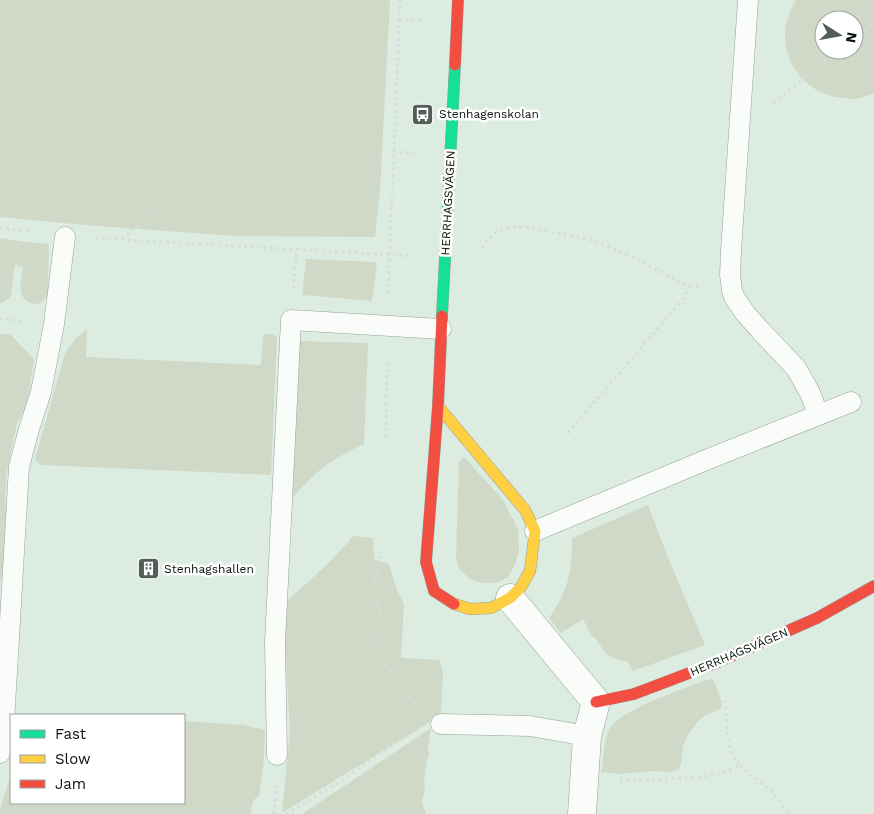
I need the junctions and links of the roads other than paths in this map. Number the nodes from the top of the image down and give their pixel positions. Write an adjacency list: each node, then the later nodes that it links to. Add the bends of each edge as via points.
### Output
1 (458, 0): 4 (street, HERRHAGSVÄGEN)
2 (748, 0): 7 (lane, via 731,283 734,297 745,313 796,368)
3 (65, 236): 14 (lane, via 54,324 41,392 19,467)
4 (440, 328): 6 (street, HERRHAGSVÄGEN); 15 (lane, via 291,320 275,642)
5 (851, 402): 7 (lane)
6 (438, 406): 8 (street, via 525,510); 10 (street, HERRHAGSVÄGEN, via 426,562 434,591 451,603 470,609 491,608)
7 (818, 414): 8 (lane)
8 (535, 531): 10 (street, HERRHAGSVÄGEN, via 530,571 521,588)
9 (874, 586): 11 (street, HERRHAGSVÄGEN, via 818,618 713,664 634,694)
10 (510, 598): 11 (street)
11 (596, 702): 13 (street)
12 (441, 724): 13 (lane, via 530,726)
13 (587, 736): 16 (street)
14 (0, 753)
15 (277, 756)
16 (582, 814)

